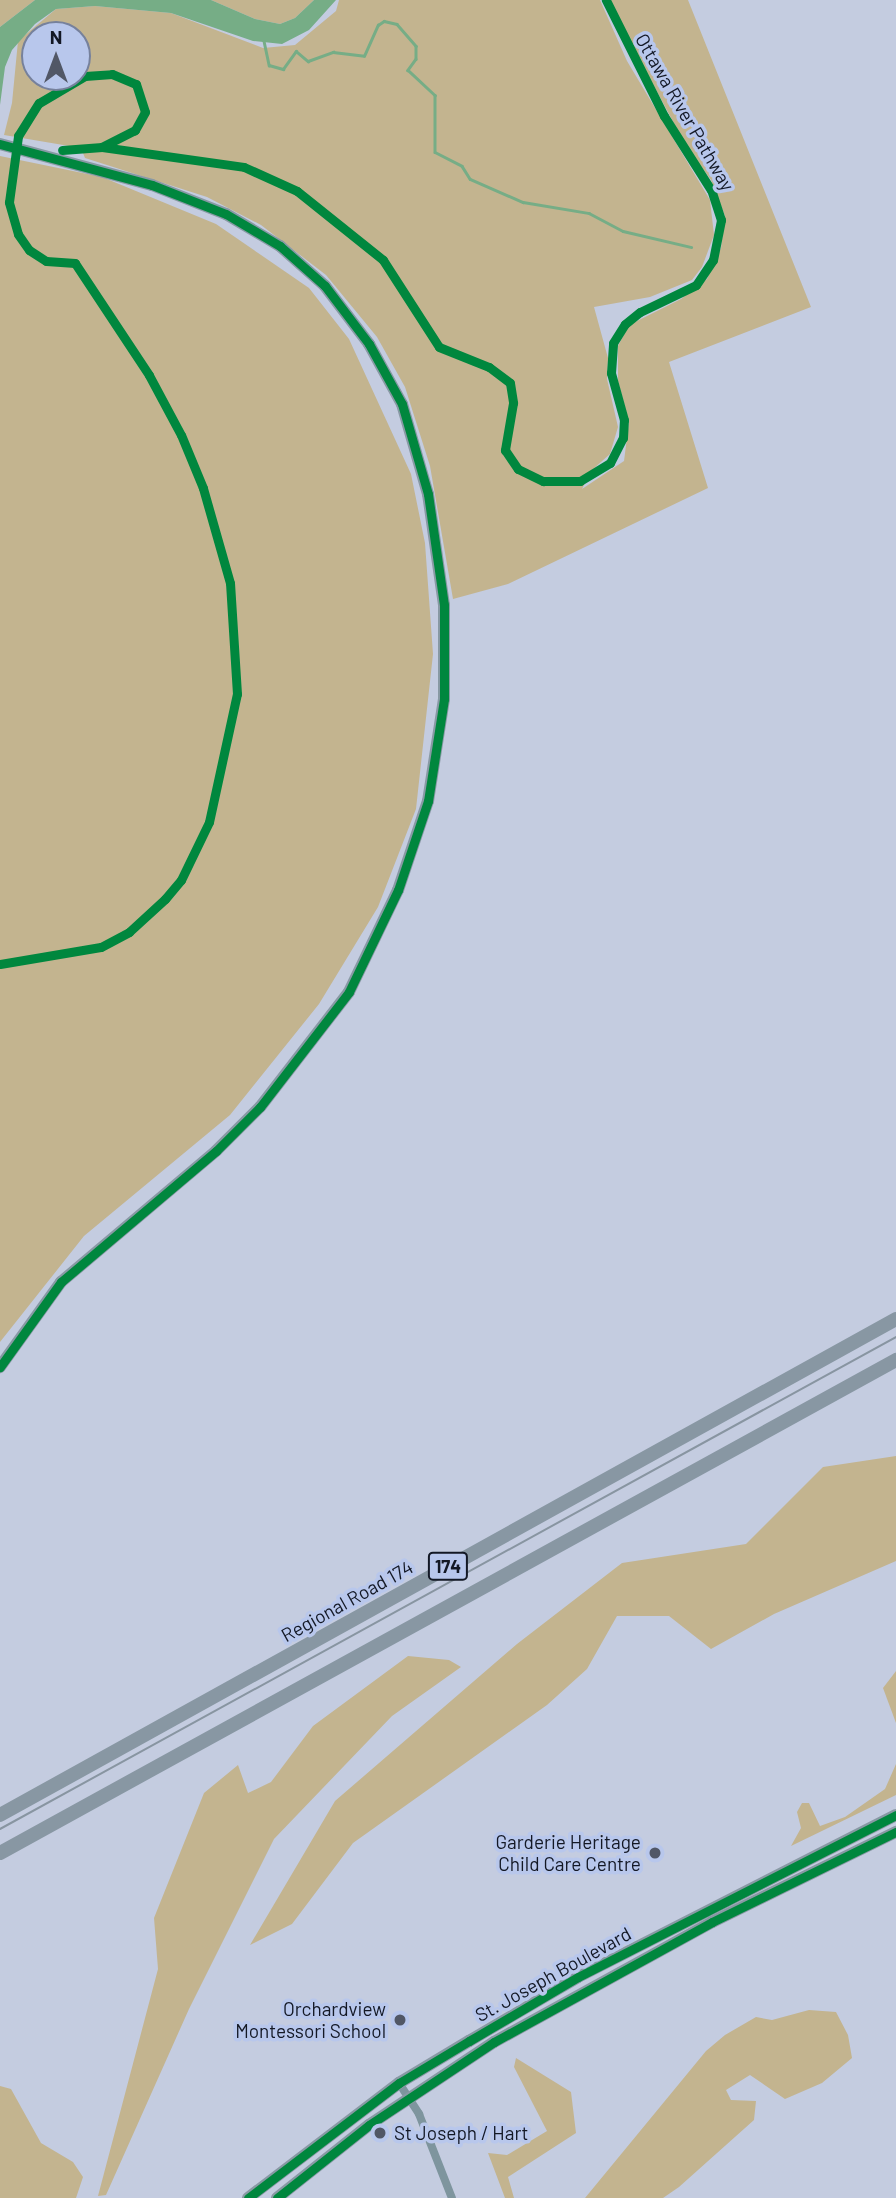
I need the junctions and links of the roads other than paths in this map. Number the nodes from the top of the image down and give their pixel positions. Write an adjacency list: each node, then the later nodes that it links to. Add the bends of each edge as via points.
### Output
1 (0, 145): 4 (main road, via 152,185 226,214 279,246 325,286 369,344 402,404 428,494 444,605 443,699 428,801 398,890 349,992 308,1049 216,1152 61,1282)
2 (896, 1319): 5 (highway, Regional Road 174 / 174)
3 (896, 1360): 8 (highway, 174)
4 (0, 1367)
5 (0, 1815)
6 (896, 1815): 9 (main road, St. Joseph Boulevard)
7 (896, 1832): 9 (main road, St. Joseph Boulevard)
8 (0, 1853)
9 (708, 1916): 10 (main road, St. Joseph Boulevard); 11 (main road, St. Joseph Boulevard)
10 (578, 1977): 11 (main road); 12 (main road, St. Joseph Boulevard)
11 (585, 1990): 13 (main road, St. Joseph Boulevard)
12 (400, 2083): 13 (street); 14 (main road, St. Joseph Boulevard)
13 (409, 2098): 15 (main road, St. Joseph Boulevard); 16 (street)
14 (248, 2198)
15 (277, 2198)
16 (452, 2198)

